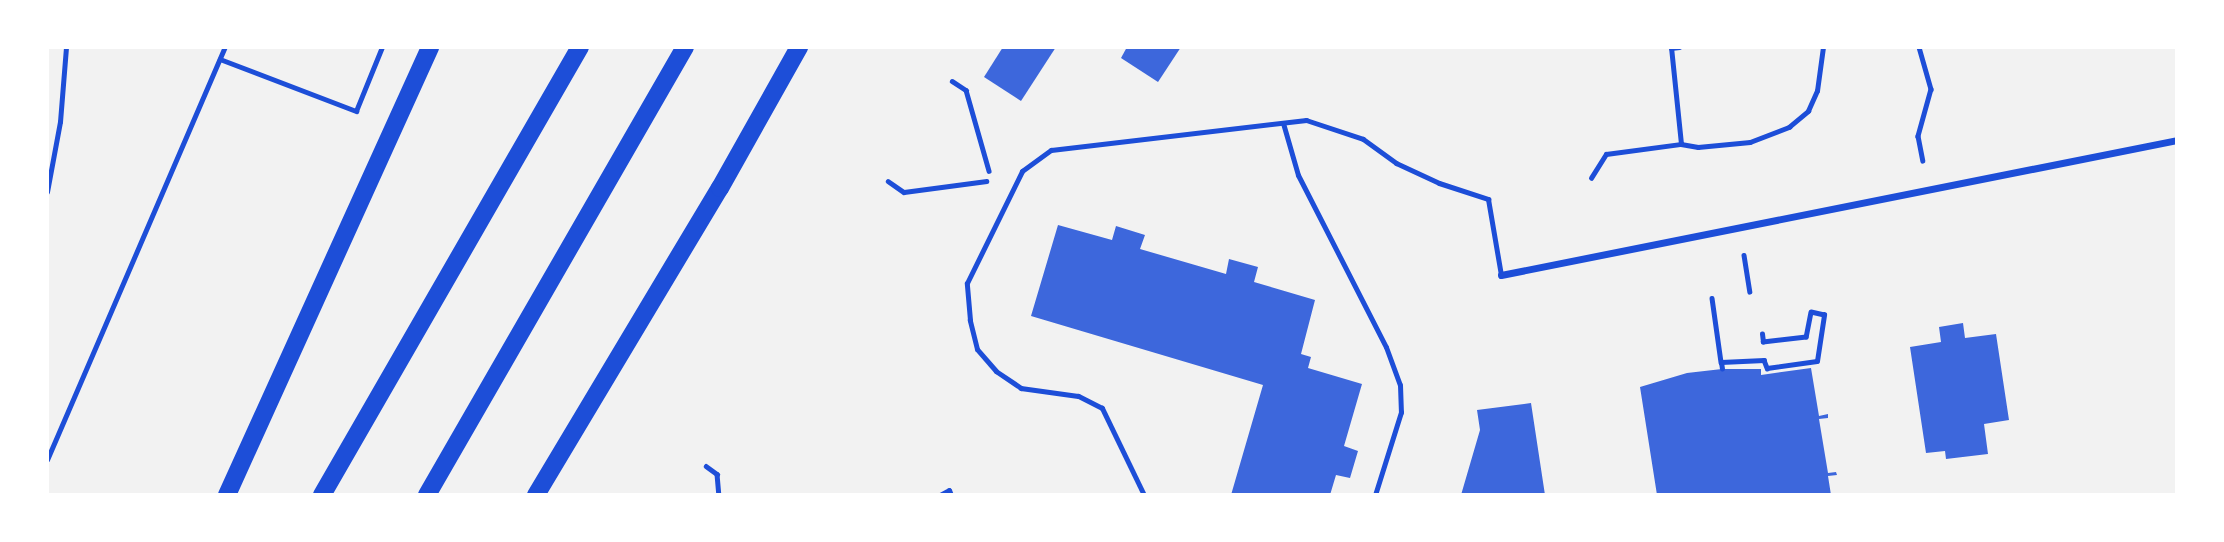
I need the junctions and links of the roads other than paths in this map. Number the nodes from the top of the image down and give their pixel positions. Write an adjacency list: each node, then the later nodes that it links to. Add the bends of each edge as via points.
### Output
1 (430, 47): 8 (main road)
2 (580, 47): 9 (main road)
3 (685, 47): 10 (main road)
4 (799, 47): 11 (main road)
5 (1283, 122): 7 (lane, via 1306,120 1363,139 1396,163 1488,199); 14 (lane, via 1051,150 1022,171 967,283 977,349 996,371 1021,388 1078,396 1102,408); 15 (lane, via 1298,175 1386,348 1400,385 1401,412)
6 (2177, 140): 7 (street)
7 (1501, 275)
8 (227, 495)
9 (322, 495)
10 (427, 495)
11 (536, 495)
12 (940, 495): 13 (lane, via 949,490)
13 (951, 495)
14 (1144, 495)
15 (1375, 495)

